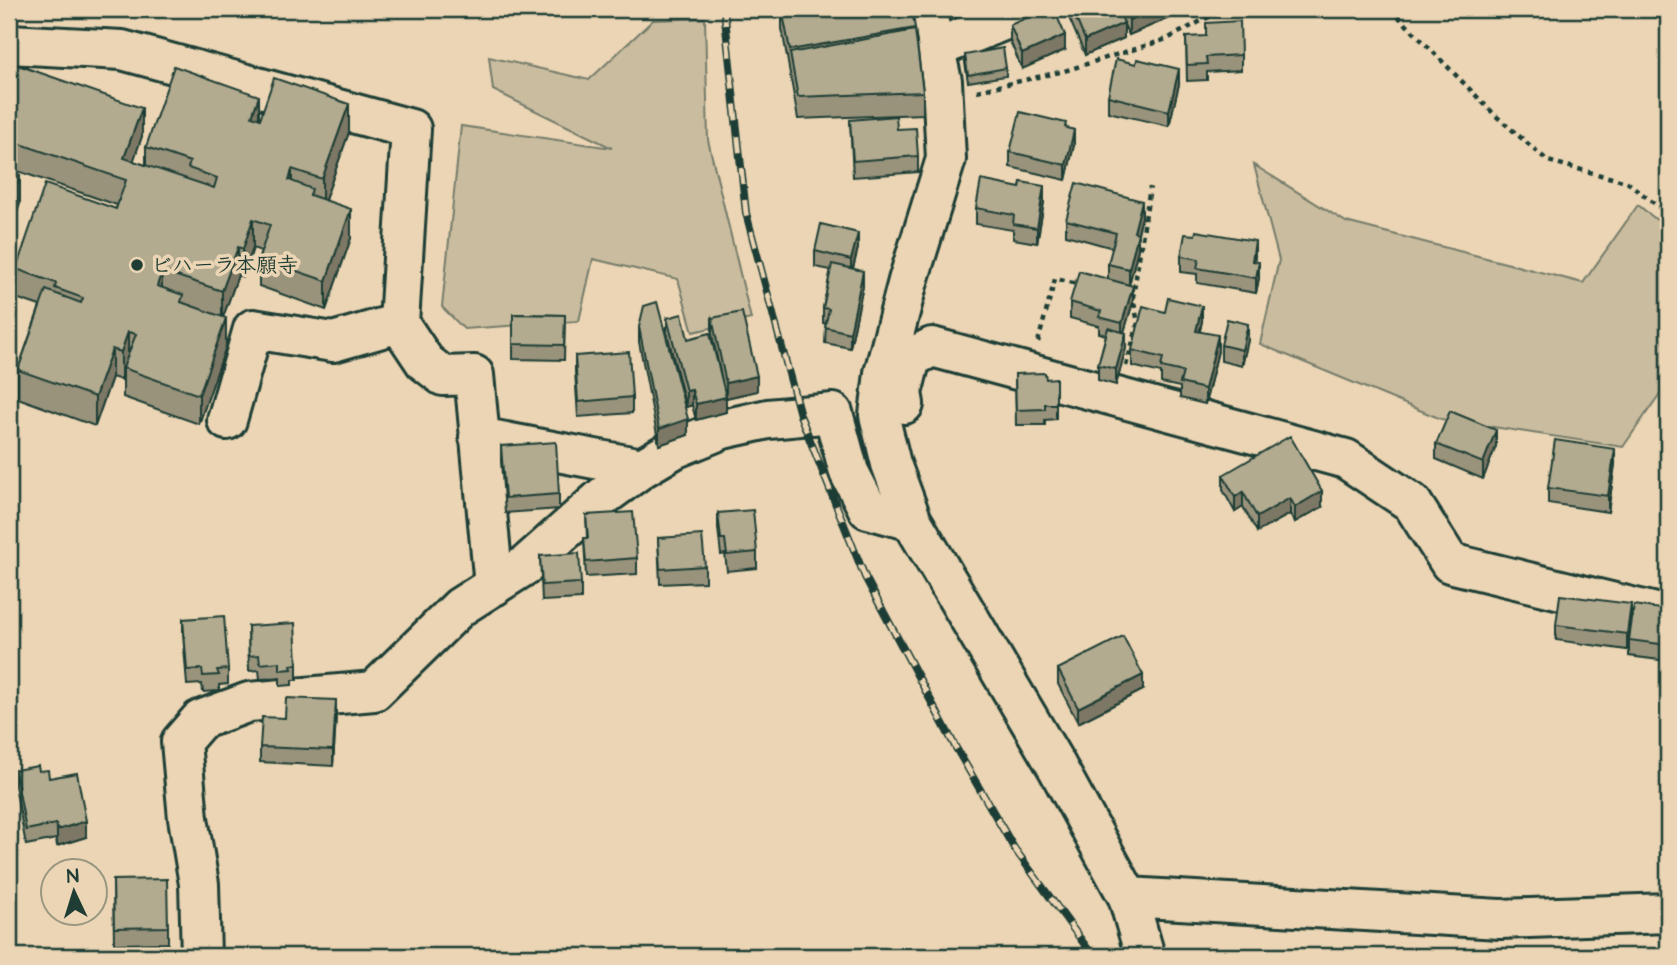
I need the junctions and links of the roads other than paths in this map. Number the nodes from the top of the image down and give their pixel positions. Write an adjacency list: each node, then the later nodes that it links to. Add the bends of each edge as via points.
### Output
1 (926, 9): 4 (street)
2 (1032, 9): 4 (street)
3 (9, 44): 5 (street, via 122,50 411,129)
4 (934, 49): 8 (street, via 942,81 946,159 884,373 879,415)
5 (399, 323): 6 (street, via 332,342 253,329); 7 (street, via 425,362 443,376 474,375)
6 (226, 420)
7 (479, 437): 9 (street); 11 (street)
8 (891, 464): 10 (street); 12 (street, via 911,453 902,393 911,358 932,347 1346,459 1412,503 1450,563)
9 (642, 468): 10 (street, via 723,429 834,413 849,472 868,509); 11 (street, via 526,565)
10 (912, 521): 13 (street, via 1058,768)
11 (494, 586): 15 (street, via 460,607 373,691 249,702 200,720 181,742 199,884)
12 (1668, 616)
13 (1128, 897): 14 (street, via 1500,919); 16 (street)
14 (1668, 913)
15 (201, 956)
16 (1145, 956)

